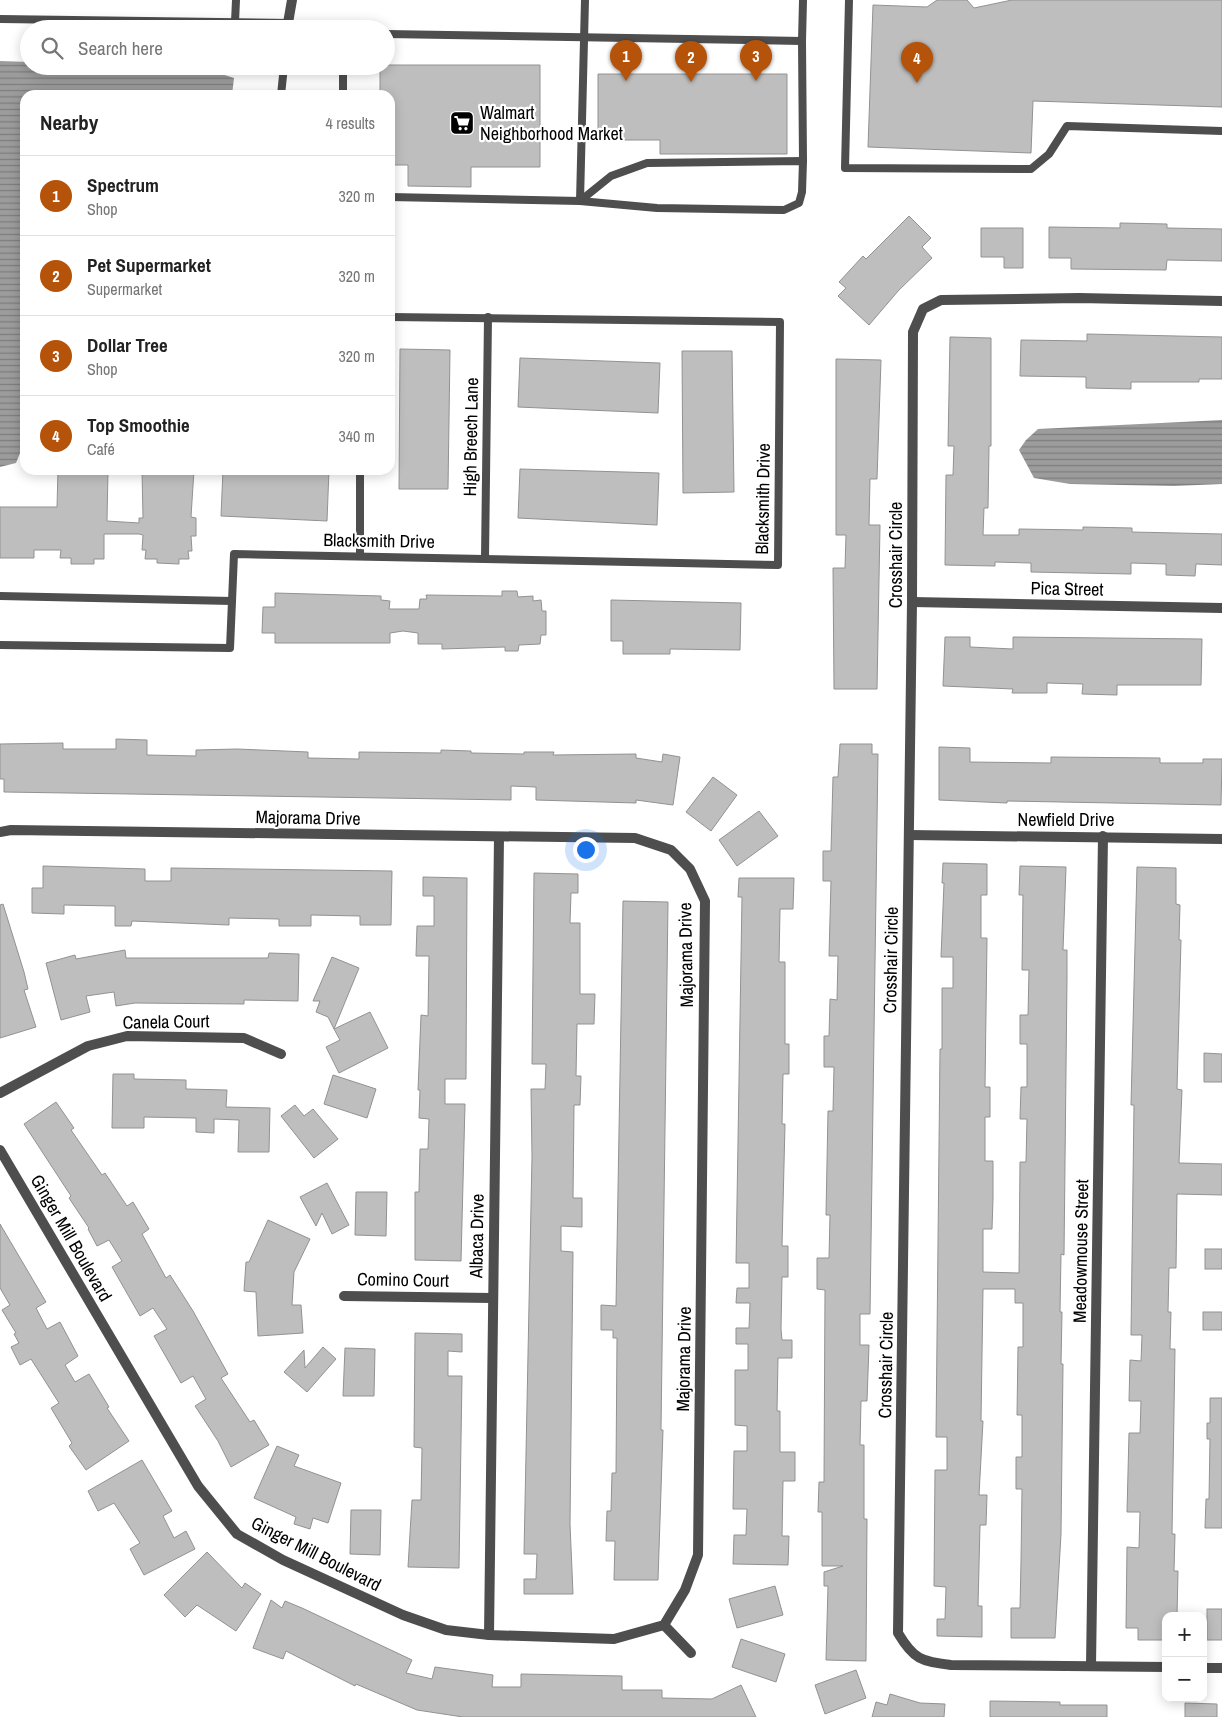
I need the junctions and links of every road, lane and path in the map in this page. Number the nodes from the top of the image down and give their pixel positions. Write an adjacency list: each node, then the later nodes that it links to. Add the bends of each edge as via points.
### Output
1 (236, 0): 9 (lane)
2 (287, 0): 10 (street)
3 (292, 0): 11 (street)
4 (585, 0): 13 (lane)
5 (802, 0): 14 (lane)
6 (848, 0): 19 (lane, via 845,168 1031,169 1049,154 1067,126)
7 (0, 19): 8 (lane)
8 (78, 20)
9 (235, 20)
10 (287, 20)
11 (288, 20)
12 (395, 34): 13 (lane)
13 (585, 38): 14 (lane); 22 (lane)
14 (802, 42): 20 (lane)
15 (283, 75): 17 (lane)
16 (343, 75): 18 (lane)
17 (282, 90)
18 (342, 90)
19 (1222, 131)
20 (803, 161): 22 (lane, via 647,163 611,176); 22 (lane, via 799,203 784,210 657,208)
21 (395, 197): 22 (lane)
22 (580, 201)
23 (1222, 301): 31 (street, Crosshair Circle, via 941,300 922,310 913,332)
24 (395, 317): 25 (lane, Blacksmith Drive)
25 (488, 317): 28 (lane, High Breech Lane); 28 (lane, Blacksmith Drive, via 780,322 778,565)
26 (360, 475): 27 (lane)
27 (360, 556): 28 (lane, Blacksmith Drive); 30 (lane, Blacksmith Drive, via 234,554)
28 (485, 558)
29 (0, 596): 30 (lane)
30 (232, 601): 33 (lane, Blacksmith Drive, via 230,648)
31 (912, 602): 32 (street, Pica Street); 35 (street, Crosshair Circle)
32 (1222, 608)
33 (0, 646)
34 (0, 832): 37 (street, Majorama Drive)
35 (909, 835): 36 (street, Newfield Drive); 47 (street, Crosshair Circle, via 898,1633 909,1652 923,1662)
36 (1103, 836): 38 (street, Newfield Drive); 47 (street, Meadowmouse Street)
37 (499, 837): 43 (street, Albaca Drive); 44 (street, Majorama Drive, via 635,838 670,850 690,869 705,901 698,1555 685,1590)
38 (1222, 839)
39 (281, 1054): 40 (street, Canela Court, via 244,1038 127,1036 88,1046)
40 (0, 1092)
41 (0, 1150): 45 (street, Ginger Mill Boulevard, via 198,1486 237,1534 282,1560 403,1615 446,1630)
42 (344, 1296): 43 (street, Comino Court)
43 (492, 1298): 45 (street, Albaca Drive)
44 (664, 1625): 45 (street, Ginger Mill Boulevard, via 614,1638); 46 (street)
45 (489, 1635)
46 (691, 1653)
47 (1091, 1666): 48 (street, Crosshair Circle)
48 (1162, 1667)
49 (1207, 1668): 50 (street)
50 (1222, 1668)

